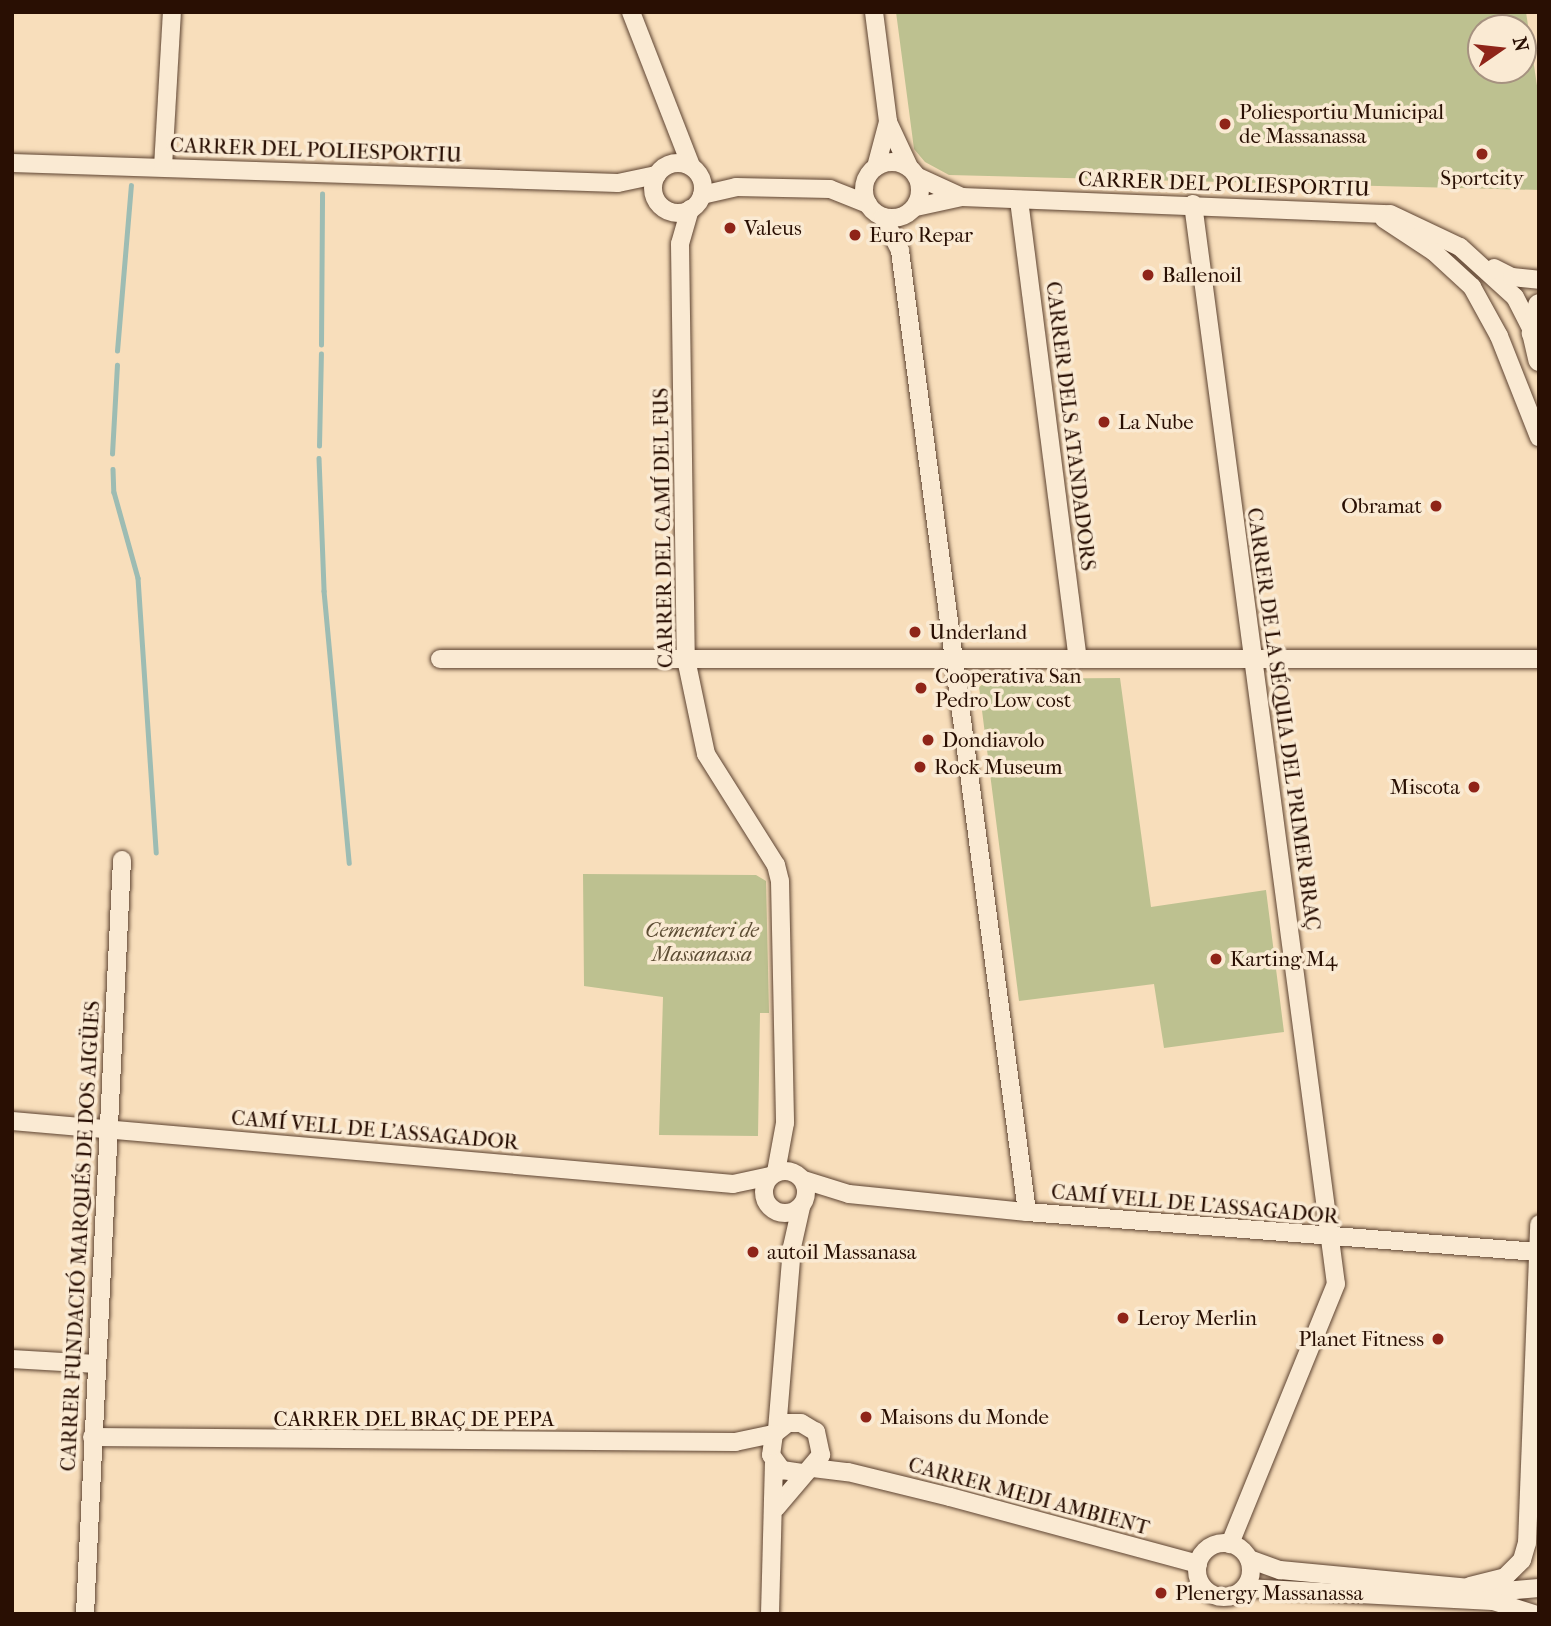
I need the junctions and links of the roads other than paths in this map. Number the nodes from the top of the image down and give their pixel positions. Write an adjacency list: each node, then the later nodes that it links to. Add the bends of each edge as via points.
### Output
1 (172, 12): 7 (street)
2 (631, 12): 5 (street)
3 (874, 12): 4 (street)
4 (888, 122): 9 (street); 11 (street)
5 (676, 138): 8 (street); 10 (street)
6 (12, 163): 7 (street, CARRER DEL POLIESPORTIU)
7 (163, 167): 12 (street, CARRER DEL POLIESPORTIU)
8 (694, 170): 10 (street, via 676,163); 13 (street); 15 (street)
9 (873, 170): 11 (street, via 892,161); 14 (street); 19 (street, via 864,185)
10 (659, 172): 12 (street, CARRER DEL POLIESPORTIU); 18 (street)
11 (913, 172): 16 (street, CARRER DEL POLIESPORTIU); 22 (street, via 921,192)
12 (618, 183): 18 (street, CARRER DEL POLIESPORTIU)
13 (736, 187): 14 (street); 15 (street)
14 (830, 189): 19 (street)
15 (702, 195): 21 (street)
16 (962, 197): 17 (street, CARRER DEL POLIESPORTIU); 22 (street, CARRER DEL POLIESPORTIU)
17 (1019, 200): 20 (street, CARRER DEL POLIESPORTIU); 37 (street, CARRER DELS ATANDADORS)
18 (661, 203): 21 (street); 25 (street, CARRER DEL CAMÍ DEL FUS)
19 (868, 204): 24 (street)
20 (1193, 204): 23 (street, CARRER DEL POLIESPORTIU); 33 (street, CARRER DE LA SÉQUIA DEL PRIMER BRAÇ)
21 (690, 209): 25 (street, CARRER DEL CAMÍ DEL FUS)
22 (912, 210): 24 (street); 26 (street)
23 (1372, 212): 27 (street, CARRER DEL POLIESPORTIU, via 1424,227); 32 (street, via 1434,251 1472,286 1499,336)
24 (883, 217): 26 (street)
25 (681, 244): 35 (street, CARRER DEL CAMÍ DEL FUS)
26 (900, 251): 36 (street)
27 (1472, 257): 28 (street, CARRER DEL POLIESPORTIU, via 1512,277); 30 (street, CARRER DEL POLIESPORTIU, via 1515,297)
28 (1539, 281)
29 (1539, 305): 30 (street)
30 (1533, 332): 31 (street)
31 (1539, 359)
32 (1539, 437)
33 (1252, 657): 37 (street); 38 (street); 51 (street, CARRER DE LA SÉQUIA DEL PRIMER BRAÇ)
34 (440, 659): 35 (street)
35 (686, 659): 36 (street); 41 (street, CARRER DEL CAMÍ DEL FUS, via 706,754 776,864 780,881)
36 (953, 659): 37 (street); 49 (street)
37 (1078, 659)
38 (1539, 659)
39 (122, 860): 42 (street, CARRER FUNDACIÓ MARQUÉS DE DOS AIGÜES)
40 (12, 1121): 42 (street, CAMÍ VELL DE L'ASSAGADOR)
41 (785, 1123): 43 (street, CARRER DEL CAMÍ DEL FUS); 44 (street, CARRER DEL CAMÍ DEL FUS)
42 (109, 1129): 45 (street, CAMÍ VELL DE L'ASSAGADOR); 57 (street, CARRER FUNDACIÓ MARQUÉS DE DOS AIGÜES)
43 (774, 1174): 44 (street); 45 (street, CAMÍ VELL DE L'ASSAGADOR); 47 (street, via 765,1187)
44 (801, 1178): 46 (street, CAMÍ VELL DE L'ASSAGADOR); 48 (street, via 807,1192)
45 (733, 1184): 47 (street, CAMÍ VELL DE L'ASSAGADOR)
46 (849, 1194): 48 (street, CAMÍ VELL DE L'ASSAGADOR); 49 (street, CAMÍ VELL DE L'ASSAGADOR)
47 (770, 1205): 48 (street, via 788,1214); 52 (street)
48 (802, 1206): 52 (street)
49 (1027, 1212): 51 (street, CAMÍ VELL DE L'ASSAGADOR)
50 (1539, 1224): 53 (street)
51 (1331, 1239): 53 (street, CAMÍ VELL DE L'ASSAGADOR); 68 (street, CARRER DE LA SÉQUIA DEL PRIMER BRAÇ, via 1336,1284)
52 (792, 1247): 58 (street)
53 (1538, 1252): 54 (street)
54 (1538, 1284): 55 (street); 71 (street, via 1527,1543 1522,1560 1505,1577)
55 (1539, 1317)
56 (12, 1359): 57 (street)
57 (96, 1364): 61 (street, CARRER FUNDACIÓ MARQUÉS DE DOS AIGÜES)
58 (784, 1385): 59 (street); 60 (street)
59 (801, 1423): 60 (street); 63 (street, via 816,1432)
60 (776, 1432): 62 (street, CARRER DEL BRAÇ DE PEPA); 64 (street)
61 (92, 1437): 62 (street, CARRER DEL BRAÇ DE PEPA); 76 (street, CARRER FUNDACIÓ MARQUÉS DE DOS AIGÜES)
62 (735, 1442): 64 (street, CARRER DEL BRAÇ DE PEPA)
63 (821, 1448): 65 (street); 66 (street, CARRER MEDI AMBIENT)
64 (773, 1459): 65 (street, via 782,1471); 67 (street)
65 (808, 1471): 66 (street, CARRER MEDI AMBIENT); 67 (street)
66 (849, 1472): 70 (street, CARRER MEDI AMBIENT)
67 (776, 1508): 77 (street)
68 (1230, 1544): 69 (street); 70 (street, via 1210,1547)
69 (1248, 1559): 71 (street, via 1279,1570); 72 (street, via 1251,1573)
70 (1198, 1564): 75 (street, via 1202,1585)
71 (1470, 1586): 73 (street, via 1504,1591)
72 (1245, 1588): 74 (street); 75 (street)
73 (1539, 1588)
74 (1451, 1598): 78 (street); 79 (street, via 1522,1606)
75 (1224, 1606)
76 (85, 1614)
77 (770, 1614)
78 (1502, 1614)
79 (1534, 1614)

